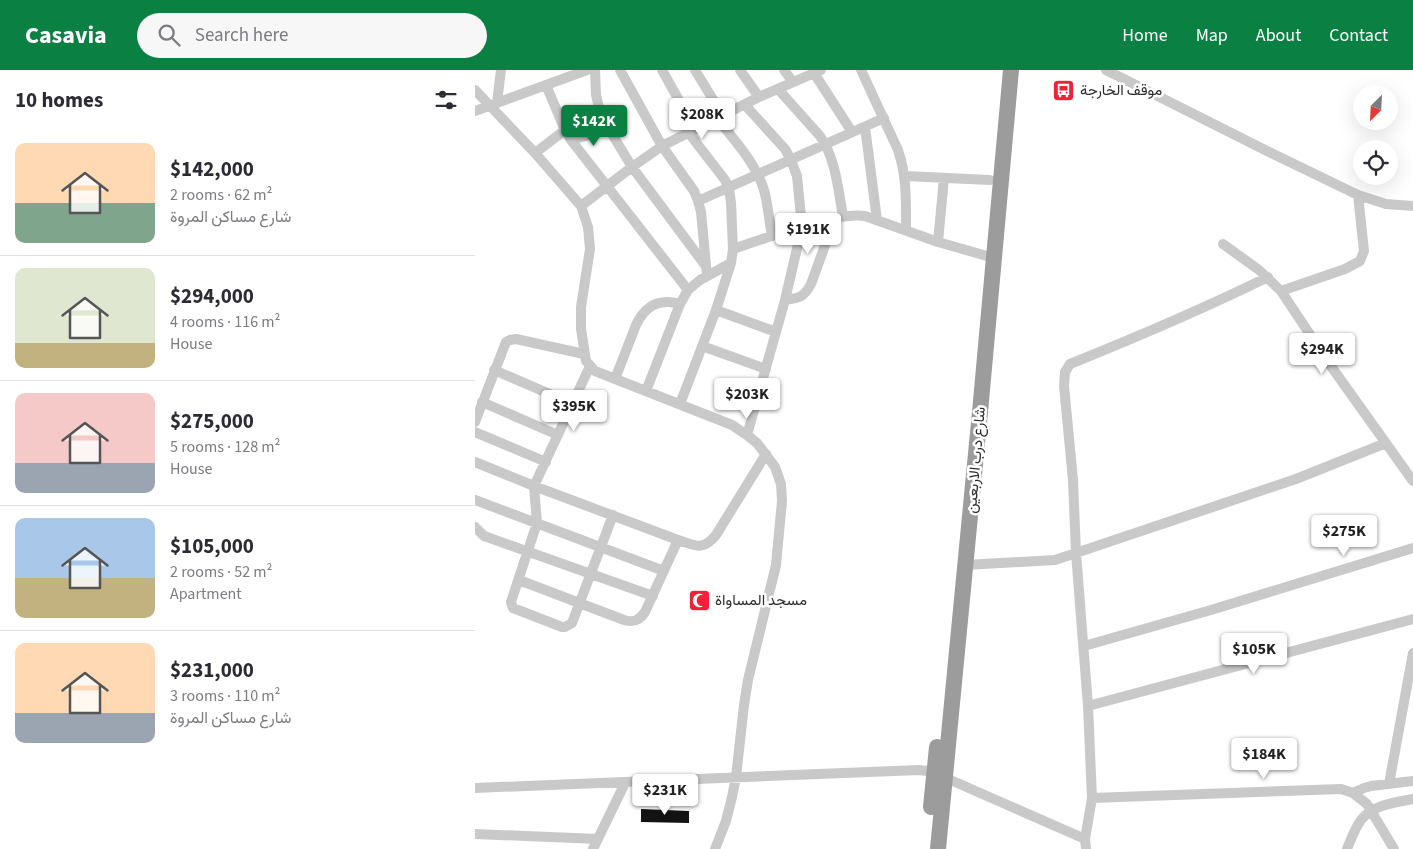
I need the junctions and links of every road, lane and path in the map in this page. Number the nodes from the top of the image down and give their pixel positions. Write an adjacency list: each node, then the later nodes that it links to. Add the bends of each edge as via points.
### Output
1 (501, 70): 20 (street)
2 (587, 70): 14 (street)
3 (595, 70): 27 (street, via 598,108)
4 (620, 70): 32 (street)
5 (662, 70): 28 (street)
6 (695, 70): 23 (street)
7 (740, 70): 19 (street)
8 (784, 70): 15 (street)
9 (861, 70): 24 (street)
10 (1000, 70): 39 (highway, شارع درب الاربعين)
11 (1011, 70): 54 (highway, شارع درب الاربعين)
12 (1106, 70): 42 (street)
13 (817, 71): 15 (street); 29 (street)
14 (571, 73): 16 (street)
15 (793, 82): 17 (street)
16 (546, 85): 20 (street); 26 (street)
17 (778, 89): 19 (street); 31 (street)
18 (475, 90): 20 (street)
19 (759, 97): 21 (street)
20 (494, 104): 22 (street); 33 (street)
21 (745, 105): 23 (street); 34 (street)
22 (475, 111)
23 (720, 117): 28 (street); 36 (street)
24 (884, 118): 25 (street); 37 (street)
25 (865, 127): 29 (street); 47 (street)
26 (565, 130): 30 (street); 33 (street)
27 (609, 130): 30 (street); 35 (street)
28 (692, 131): 32 (street); 41 (street)
29 (852, 132): 31 (street)
30 (571, 140): 40 (street)
31 (826, 144): 34 (street); 46 (street, via 832,162)
32 (662, 146): 35 (street); 43 (street, via 694,191)
33 (535, 153): 44 (street)
34 (791, 160): 36 (street); 48 (street, via 797,176)
35 (632, 167): 40 (street); 56 (street)
36 (758, 175): 41 (street); 50 (street)
37 (905, 176): 38 (street); 49 (street)
38 (944, 178): 39 (street); 51 (street)
39 (990, 180): 54 (highway, شارع درب الاربعين)
40 (607, 186): 44 (street); 59 (street)
41 (729, 188): 43 (street); 53 (street)
42 (1358, 195): 45 (street, via 1386,204); 60 (street, via 1364,251 1358,262)
43 (698, 202): 56 (street)
44 (581, 206): 66 (street, via 588,227 590,249 581,307)
45 (1413, 206)
46 (839, 217): 47 (street, via 854,215); 48 (street); 61 (street, via 807,292)
47 (877, 220): 49 (street)
48 (802, 227): 50 (street); 61 (street)
49 (906, 230): 51 (street)
50 (772, 236): 53 (street)
51 (938, 242): 54 (street)
52 (1223, 244): 58 (street)
53 (733, 249): 55 (street)
54 (988, 257): 75 (highway, شارع درب الاربعين)
55 (731, 263): 57 (street); 63 (street)
56 (705, 265): 57 (street)
57 (707, 276): 59 (street)
58 (1268, 277): 60 (street); 94 (street, via 1067,367 1064,386)
59 (688, 290): 62 (street)
60 (1281, 291): 80 (street)
61 (785, 300): 64 (street)
62 (680, 304): 70 (street, via 661,302 646,310 640,317); 71 (street)
63 (716, 310): 64 (street); 65 (street)
64 (776, 332): 68 (street)
65 (702, 346): 68 (street); 74 (street)
66 (584, 354): 67 (street); 69 (street, via 516,339 506,342)
67 (590, 366): 70 (street); 73 (street)
68 (766, 369): 79 (street)
69 (494, 370): 72 (street); 73 (street)
70 (615, 379): 71 (street)
71 (646, 391): 74 (street)
72 (482, 402): 76 (street); 78 (street)
73 (573, 404): 78 (street)
74 (680, 404): 79 (street)
75 (975, 411): 95 (highway, شارع درب الاربعين); 105 (highway, شارع درب الاربعين)
76 (475, 422)
77 (475, 432): 83 (street)
78 (559, 434): 83 (street)
79 (747, 435): 81 (street)
80 (1386, 443): 84 (street); 94 (street, via 1296,479)
81 (766, 454): 90 (street, via 711,542 699,546); 106 (street, via 781,484 780,540 748,680)
82 (475, 462): 85 (street)
83 (545, 462): 85 (street)
84 (1413, 481)
85 (534, 486): 87 (street); 88 (street)
86 (475, 500): 88 (street)
87 (613, 515): 90 (street); 91 (street)
88 (537, 523): 91 (street); 93 (street)
89 (475, 527): 93 (street, via 484,536)
90 (678, 540): 96 (street)
91 (601, 547): 96 (street); 97 (street)
92 (1413, 548): 102 (street)
93 (528, 552): 97 (street); 98 (street)
94 (1076, 553): 95 (street, via 1055,560); 102 (street)
95 (965, 565): 105 (highway, شارع درب الاربعين)
96 (664, 571): 99 (street)
97 (591, 574): 99 (street); 100 (street)
98 (519, 580): 100 (street); 100 (street, via 511,602 513,608 558,626 572,623)
99 (653, 596): 100 (street, via 642,617 630,622)
100 (580, 603)
101 (1413, 620): 104 (street)
102 (1084, 646): 104 (street)
103 (1413, 653): 109 (street)
104 (1088, 706): 112 (street)
105 (940, 776): 106 (street, via 927,771 908,770); 117 (street); 120 (highway, شارع درب الاربعين); 121 (highway, شارع درب الاربعين)
106 (736, 777): 108 (street); 119 (street)
107 (1413, 781): 109 (street)
108 (625, 783): 110 (street); 116 (street)
109 (1389, 784): 111 (street, via 1364,788)
110 (475, 788)
111 (1353, 794): 112 (street, via 1341,789); 114 (street)
112 (1091, 798): 117 (street)
113 (1413, 799): 114 (street)
114 (1372, 811): 122 (street, via 1362,818); 123 (street)
115 (475, 834): 116 (street)
116 (597, 839): 118 (street)
117 (1085, 844)
118 (593, 849)
119 (715, 849)
120 (927, 849)
121 (938, 849)
122 (1347, 849)
123 (1394, 849)

